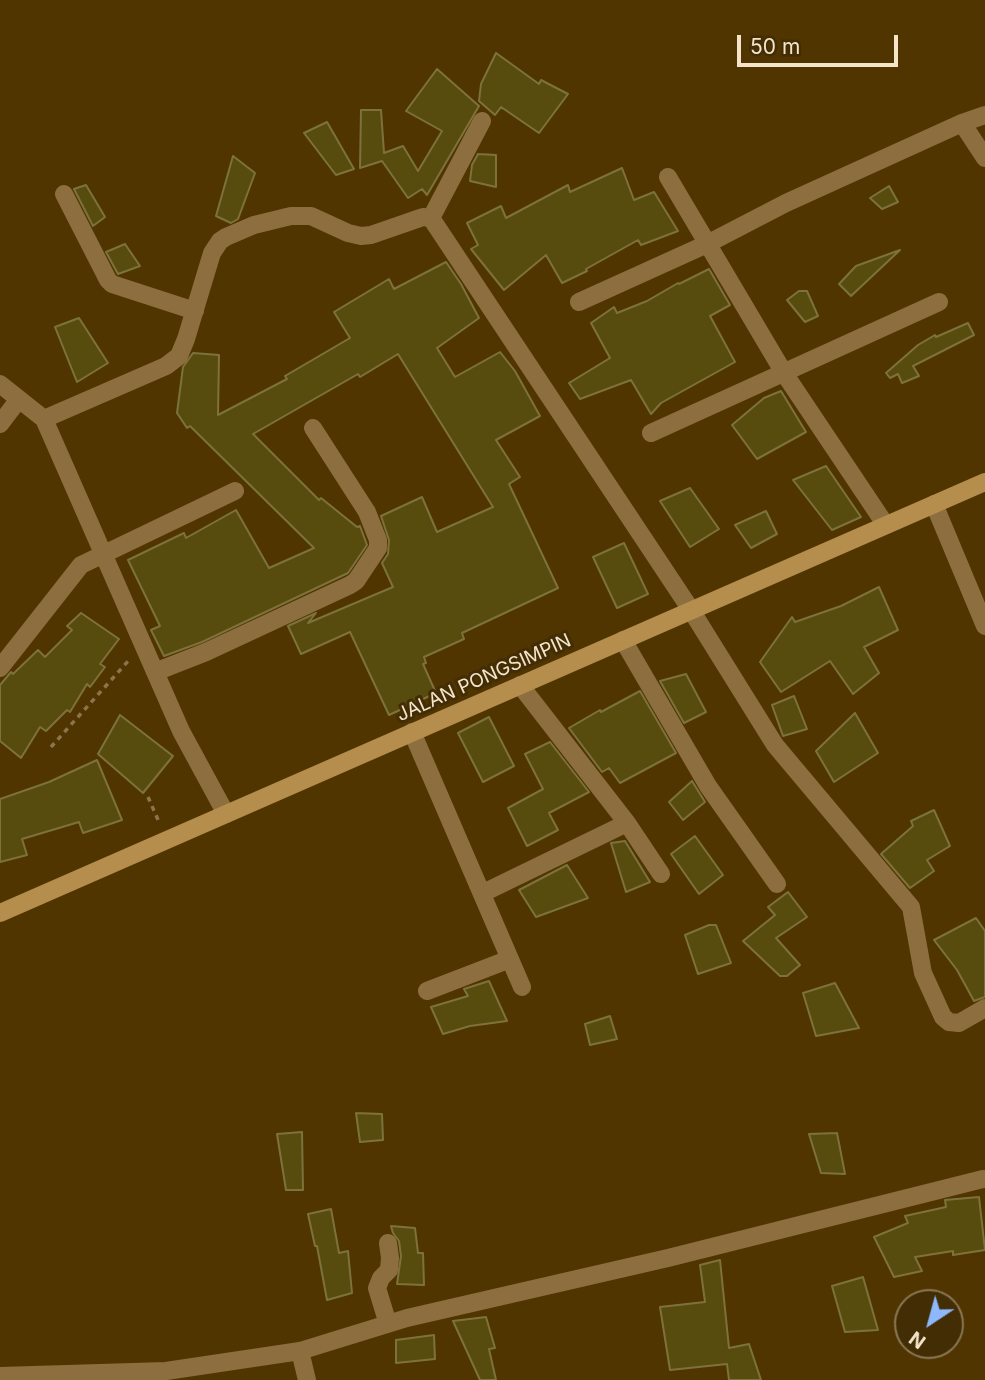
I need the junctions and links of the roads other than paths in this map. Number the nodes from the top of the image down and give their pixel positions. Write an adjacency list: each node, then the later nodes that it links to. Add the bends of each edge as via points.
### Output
1 (985, 115): 3 (street)
2 (482, 121): 7 (street)
3 (962, 123): 4 (street); 8 (street)
4 (985, 158)
5 (668, 177): 8 (street)
6 (64, 194): 11 (street, via 112,284)
7 (431, 218): 11 (street, via 366,236 307,215 246,228 216,246); 24 (street)
8 (707, 244): 9 (street); 12 (street)
9 (579, 302)
10 (939, 302): 12 (street)
11 (195, 312): 15 (street, via 183,348 173,361)
12 (784, 373): 18 (street); 22 (street)
13 (0, 384): 14 (street)
14 (19, 399): 15 (street); 16 (street)
15 (44, 419): 23 (street)
16 (0, 424)
17 (313, 428): 28 (street, via 367,512 379,542 366,567 350,585)
18 (651, 433)
19 (985, 482): 21 (main road, JALAN PONGSIMPIN)
20 (235, 491): 23 (street)
21 (934, 504): 22 (main road, JALAN PONGSIMPIN); 25 (street)
22 (885, 524): 24 (main road, JALAN PONGSIMPIN)
23 (103, 552): 27 (street, via 81,565); 28 (street)
24 (691, 610): 26 (main road, JALAN PONGSIMPIN); 40 (street, via 775,745 911,906 923,973 943,1017 959,1023)
25 (985, 626)
26 (623, 640): 29 (main road, JALAN PONGSIMPIN); 34 (street, via 708,786)
27 (0, 668)
28 (155, 672): 31 (street)
29 (520, 685): 30 (main road, JALAN PONGSIMPIN); 32 (street)
30 (412, 732): 31 (main road, JALAN PONGSIMPIN); 35 (street)
31 (226, 814): 36 (main road, JALAN PONGSIMPIN)
32 (627, 823): 33 (street); 35 (street)
33 (660, 874)
34 (777, 884)
35 (482, 893): 37 (street)
36 (0, 913)
37 (510, 959): 38 (street); 39 (street)
38 (522, 987)
39 (426, 991)
40 (985, 1008)
41 (984, 1179): 43 (street)
42 (388, 1243): 43 (street, via 389,1270 377,1288)
43 (388, 1324): 44 (street)
44 (300, 1351): 46 (street); 47 (street)
45 (0, 1376): 46 (street)
46 (168, 1376)
47 (307, 1380)

